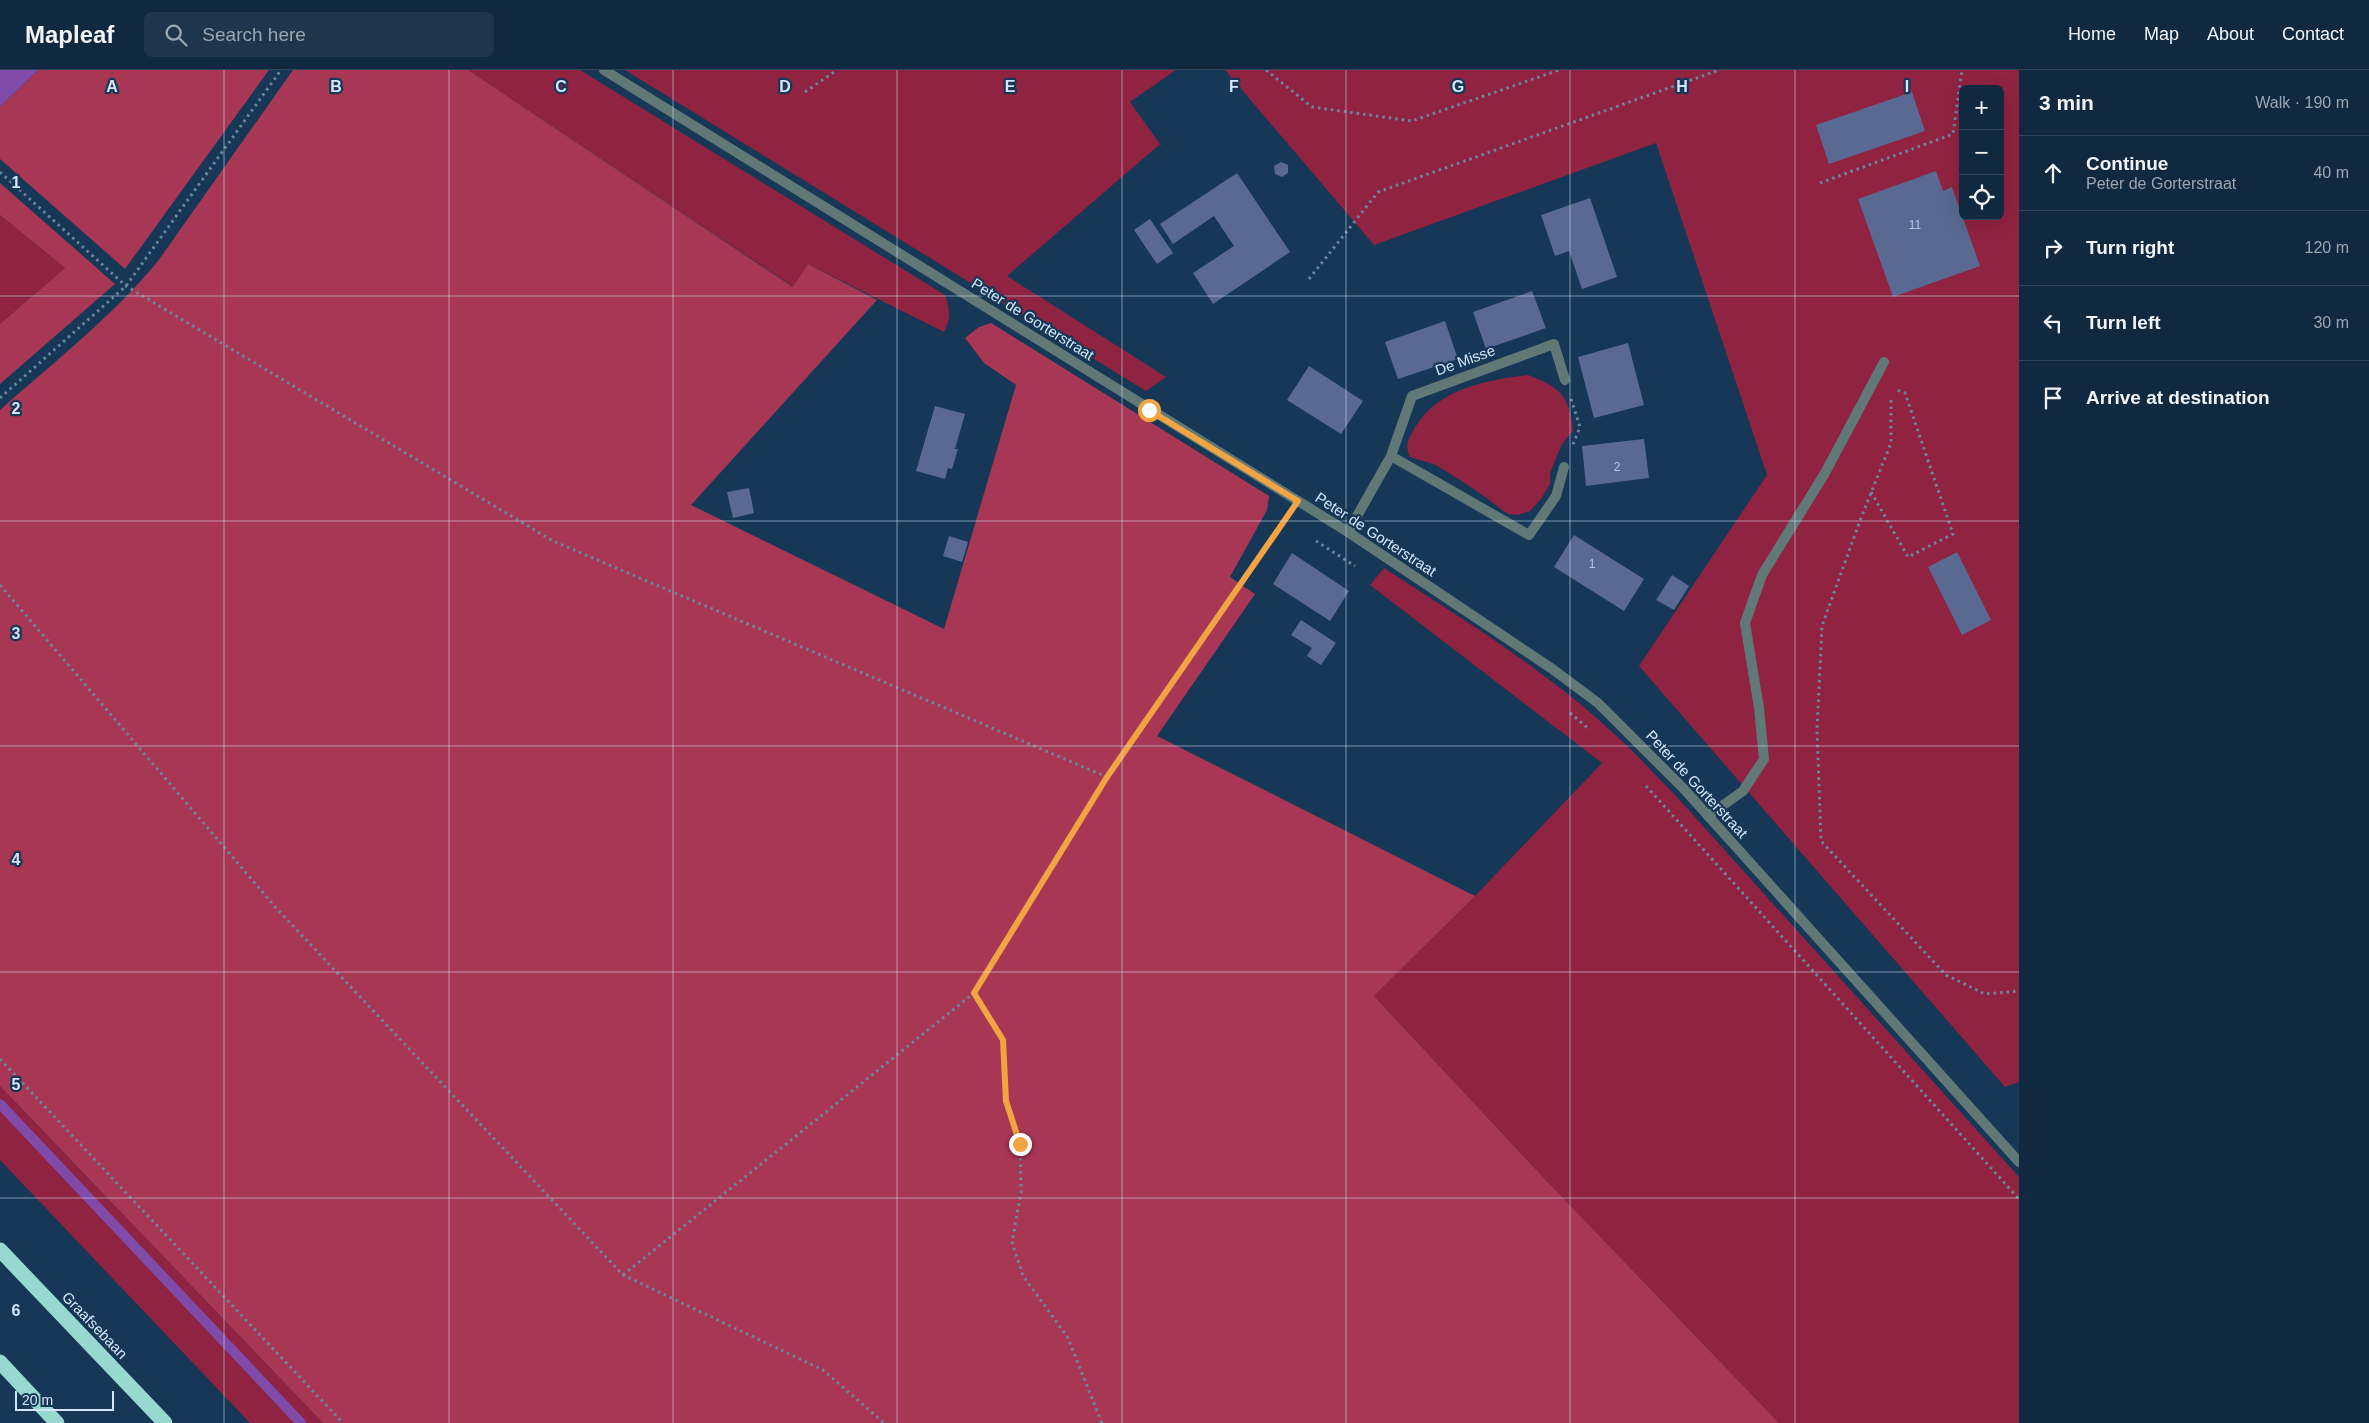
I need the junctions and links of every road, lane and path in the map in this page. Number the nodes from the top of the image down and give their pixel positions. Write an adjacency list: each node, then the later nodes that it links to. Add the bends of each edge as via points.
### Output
1 (282, 70): 12 (path)
2 (604, 70): 19 (street, Peter de Gorterstraat)
3 (837, 70): 8 (path)
4 (1266, 70): 5 (path, via 1312,107 1412,122)
5 (1559, 70)
6 (1719, 70): 11 (path, via 1378,192)
7 (1962, 70): 10 (path, via 1953,134)
8 (805, 92)
9 (0, 172): 12 (path)
10 (1820, 183)
11 (1310, 279)
12 (126, 286): 15 (path); 28 (path, via 553,541)
13 (1884, 362): 30 (street, via 1825,473 1762,575 1745,623 1764,759 1742,791)
14 (1565, 380): 16 (street, De Misse, via 1554,344 1412,396); 17 (path, via 1580,427)
15 (0, 398)
16 (1391, 456): 17 (street, via 1529,535 1556,496); 22 (street, De Misse)
17 (1564, 467)
18 (1871, 492): 18 (path, via 1908,557 1953,534 1905,392 1891,388 1890,443); 31 (path, via 1822,626 1817,730 1821,841 1946,975 1985,994)
19 (1298, 501): 20 (path); 22 (street, Peter de Gorterstraat)
20 (1285, 521): 21 (path); 28 (path)
21 (1293, 526)
22 (1348, 532): 30 (street, Peter de Gorterstraat, via 1598,703)
23 (1310, 537): 24 (path)
24 (1359, 569)
25 (0, 585): 37 (path, via 276,909)
26 (1568, 711): 27 (path)
27 (1596, 735)
28 (1107, 777): 32 (path)
29 (1643, 783): 35 (path)
30 (1708, 816): 34 (street, Peter de Gorterstraat)
31 (2019, 991)
32 (974, 993): 37 (path); 43 (path, via 1003,1040 1006,1101 1020,1144 1021,1192 1012,1242 1024,1276 1067,1336)
33 (0, 1059): 41 (path)
34 (2019, 1162)
35 (2019, 1199)
36 (0, 1250): 40 (highway, Graafsebaan)
37 (623, 1275): 42 (path, via 823,1370)
38 (0, 1362): 39 (highway)
39 (57, 1423)
40 (165, 1423)
41 (343, 1423)
42 (884, 1423)
43 (1102, 1423)

